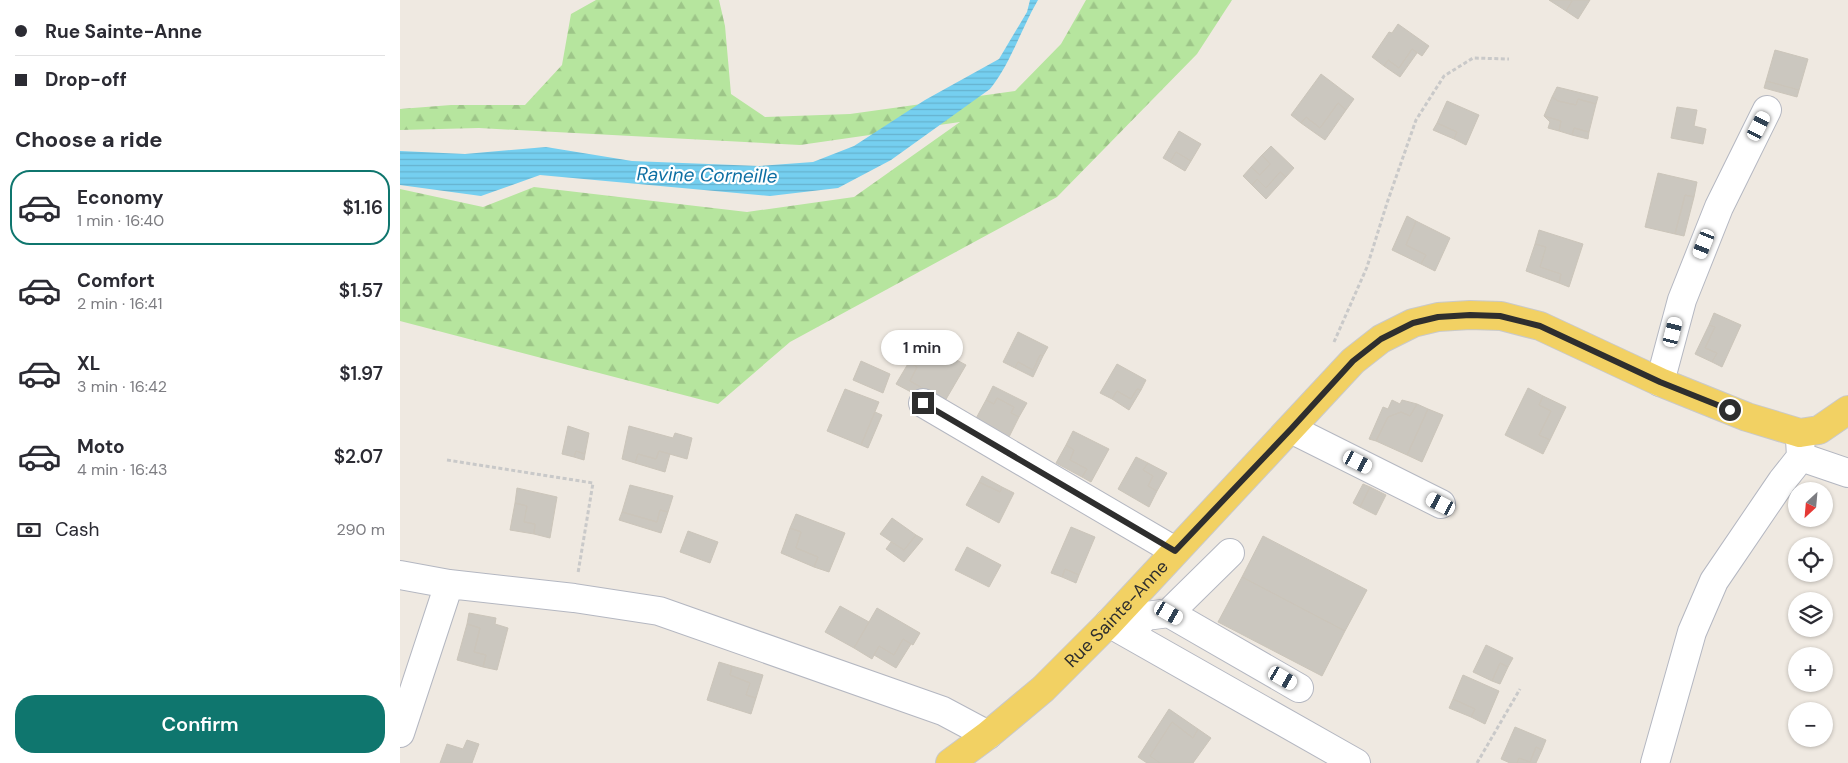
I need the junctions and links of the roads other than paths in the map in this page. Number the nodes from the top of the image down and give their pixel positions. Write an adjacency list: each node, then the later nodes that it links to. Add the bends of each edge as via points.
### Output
1 (1767, 110): 2 (street, via 1718,207 1682,300)
2 (1660, 382): 5 (main road, Rue Sainte-Anne, via 1540,326 1500,316 1438,317 1413,323 1381,339 1353,361); 6 (main road, Rue Sainte-Anne, via 1747,417)
3 (923, 403): 9 (street)
4 (1848, 410): 6 (main road)
5 (1291, 429): 8 (street); 9 (main road, Rue Sainte-Anne)
6 (1800, 445): 7 (street); 20 (street, via 1782,481 1714,581 1692,632)
7 (1848, 473)
8 (1441, 504)
9 (1175, 551): 14 (main road, Rue Sainte-Anne)
10 (1230, 553): 13 (street)
11 (400, 574): 12 (street)
12 (449, 584): 16 (street); 17 (street, via 659,611 942,710)
13 (1169, 613): 14 (street, via 1146,616); 15 (street)
14 (1118, 628): 17 (main road, Rue Sainte-Anne); 19 (street)
15 (1299, 688)
16 (400, 732)
17 (988, 735): 18 (main road, Rue Sainte-Anne)
18 (950, 763)
19 (1356, 763)
20 (1656, 763)

